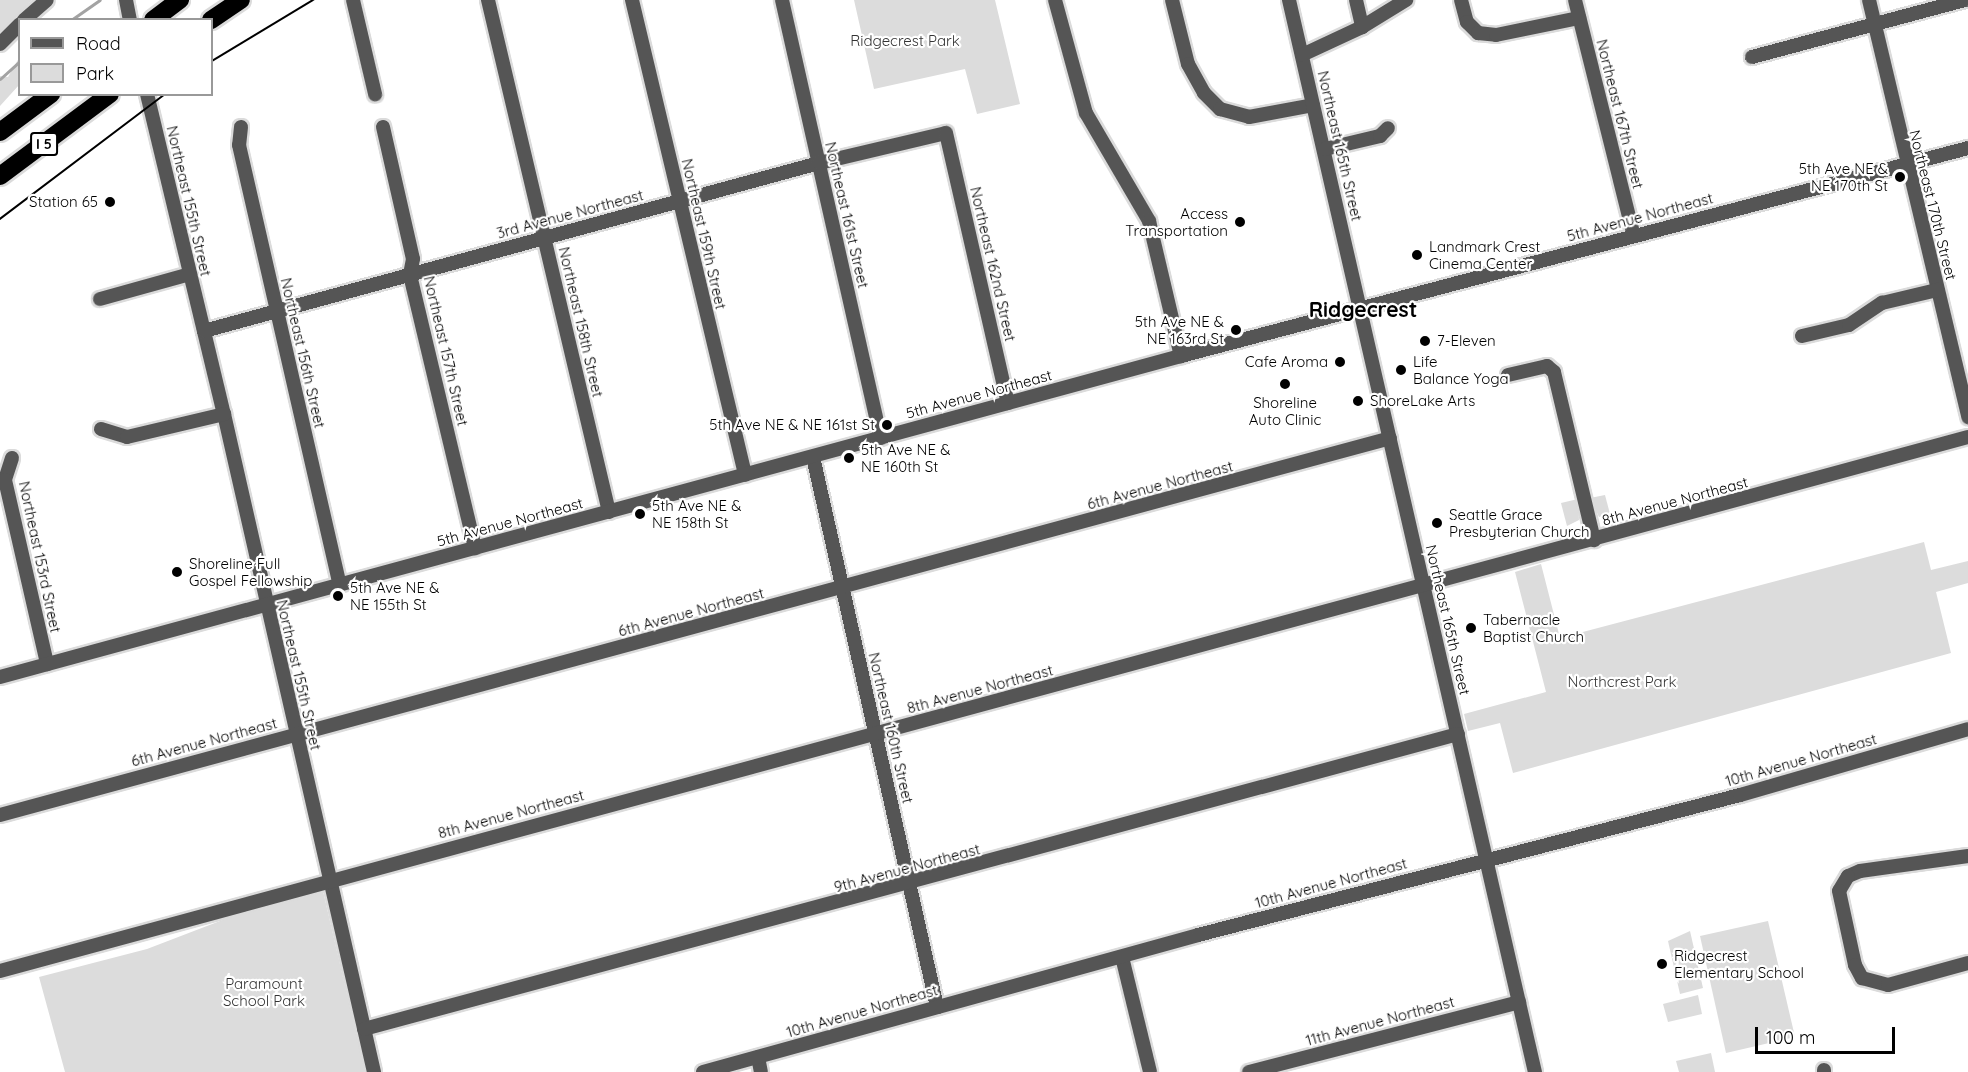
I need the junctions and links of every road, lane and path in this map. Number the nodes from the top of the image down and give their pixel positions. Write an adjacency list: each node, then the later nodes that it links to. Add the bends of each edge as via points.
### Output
1 (47, 0): 18 (street)
2 (126, 0): 19 (street)
3 (241, 0): 22 (highway)
4 (353, 0): 29 (street)
5 (488, 0): 46 (street, Northeast 158th Street)
6 (632, 0): 44 (street, Northeast 159th Street)
7 (782, 0): 41 (street, Northeast 161st Street)
8 (1055, 0): 55 (street, via 1086,113 1149,221)
9 (1172, 0): 33 (street, via 1196,83 1220,109 1237,116 1263,116)
10 (1289, 0): 27 (street, Northeast 165th Street)
11 (1356, 0): 25 (street)
12 (1406, 0): 25 (street)
13 (1461, 0): 21 (street, via 1467,22 1478,33 1496,35)
14 (1575, 0): 21 (street, Northeast 167th Street)
15 (1869, 0): 23 (street, Northeast 170th Street)
16 (1965, 0): 23 (street)
17 (178, 2): 20 (highway)
18 (26, 18)
19 (130, 18)
20 (156, 18)
21 (1580, 18): 45 (street, Northeast 167th Street)
22 (213, 19)
23 (1874, 23): 28 (street); 42 (street, Northeast 170th Street)
24 (18, 26): 26 (street)
25 (1362, 27): 27 (street)
26 (0, 44)
27 (1302, 55): 33 (street, Northeast 165th Street)
28 (1752, 57)
29 (375, 94)
30 (48, 96): 37 (highway, I 5)
31 (107, 96): 43 (highway, I 5)
32 (148, 96): 47 (street, Northeast 155th Street)
33 (1313, 105): 40 (street, Northeast 165th Street)
34 (242, 127): 52 (street, Northeast 156th Street, via 238,145)
35 (383, 127): 48 (street, Northeast 157th Street, via 413,259)
36 (1388, 128): 40 (street, via 1380,136)
37 (0, 132)
38 (946, 133): 41 (street, 3rd Avenue Northeast); 57 (street, Northeast 162nd Street)
39 (1968, 148): 42 (street, 5th Avenue Northeast)
40 (1325, 149): 51 (street, Northeast 165th Street)
41 (819, 163): 44 (street, 3rd Avenue Northeast); 62 (street, Northeast 161st Street)
42 (1905, 165): 45 (street, 5th Avenue Northeast); 49 (street, Northeast 170th Street)
43 (0, 176)
44 (679, 201): 46 (street, 3rd Avenue Northeast); 66 (street, Northeast 159th Street)
45 (1634, 236): 51 (street, 5th Avenue Northeast)
46 (544, 238): 48 (street, 3rd Avenue Northeast); 67 (street, Northeast 158th Street)
47 (190, 274): 50 (street); 53 (street, Northeast 155th Street)
48 (410, 275): 52 (street, 3rd Avenue Northeast); 69 (street, Northeast 157th Street)
49 (1937, 290): 54 (street, via 1877,305 1849,325); 59 (street, Northeast 170th Street)
50 (100, 299)
51 (1360, 308): 55 (street, 5th Avenue Northeast); 63 (street, Northeast 165th Street)
52 (277, 312): 53 (street, 3rd Avenue Northeast); 70 (street, Northeast 156th Street)
53 (204, 331): 58 (street, Northeast 155th Street)
54 (1802, 336)
55 (1181, 356): 57 (street, 5th Avenue Northeast)
56 (1508, 375): 68 (street, via 1546,366 1554,372)
57 (1008, 403): 62 (street, 5th Avenue Northeast)
58 (225, 414): 60 (street, via 127,437); 73 (street, Northeast 155th Street)
59 (1968, 417)
60 (102, 429)
61 (1968, 437): 68 (street, 8th Avenue Northeast)
62 (881, 438): 64 (street, 5th Avenue Northeast)
63 (1390, 438): 71 (street, Northeast 165th Street); 72 (street, 6th Avenue Northeast)
64 (813, 457): 66 (street, 5th Avenue Northeast); 72 (street, Northeast 160th Street)
65 (12, 458): 74 (street, Northeast 153rd Street, via 5,480)
66 (745, 475): 67 (street, 5th Avenue Northeast)
67 (609, 512): 69 (street, 5th Avenue Northeast)
68 (1594, 540): 71 (street, 8th Avenue Northeast)
69 (475, 548): 70 (street, 5th Avenue Northeast)
70 (340, 585): 73 (street, 5th Avenue Northeast)
71 (1424, 587): 78 (street, 8th Avenue Northeast); 79 (street, Northeast 165th Street)
72 (841, 589): 77 (street, 6th Avenue Northeast); 78 (street, Northeast 160th Street)
73 (266, 606): 74 (street, 5th Avenue Northeast); 77 (street, Northeast 155th Street)
74 (47, 664): 75 (street, 5th Avenue Northeast)
75 (0, 677)
76 (1968, 729): 82 (street, 10th Avenue Northeast, via 1740,795)
77 (296, 734): 80 (street, 6th Avenue Northeast); 83 (street, Northeast 155th Street)
78 (876, 734): 83 (street, 8th Avenue Northeast); 84 (street, Northeast 160th Street)
79 (1458, 734): 82 (street, Northeast 165th Street); 84 (street, 9th Avenue Northeast)
80 (0, 815)
81 (1968, 856): 86 (street, via 1860,871 1840,884 1855,965 1862,978 1888,985)
82 (1487, 860): 85 (street, 10th Avenue Northeast); 88 (street, Northeast 165th Street)
83 (330, 879): 87 (street, 8th Avenue Northeast); 90 (street, Northeast 155th Street)
84 (910, 885): 89 (street, Northeast 160th Street); 90 (street, 9th Avenue Northeast)
85 (1122, 957): 89 (street, 10th Avenue Northeast); 95 (street)
86 (1968, 963)
87 (0, 971)
88 (1519, 1002): 96 (street, 11th Avenue Northeast); 97 (street, Northeast 165th Street)
89 (937, 1007): 91 (street, 10th Avenue Northeast)
90 (364, 1029): 92 (street, Northeast 155th Street)
91 (758, 1057): 93 (street, 10th Avenue Northeast); 94 (street)
92 (374, 1072)
93 (703, 1072)
94 (761, 1072)
95 (1150, 1072)
96 (1250, 1072)
97 (1535, 1072)

